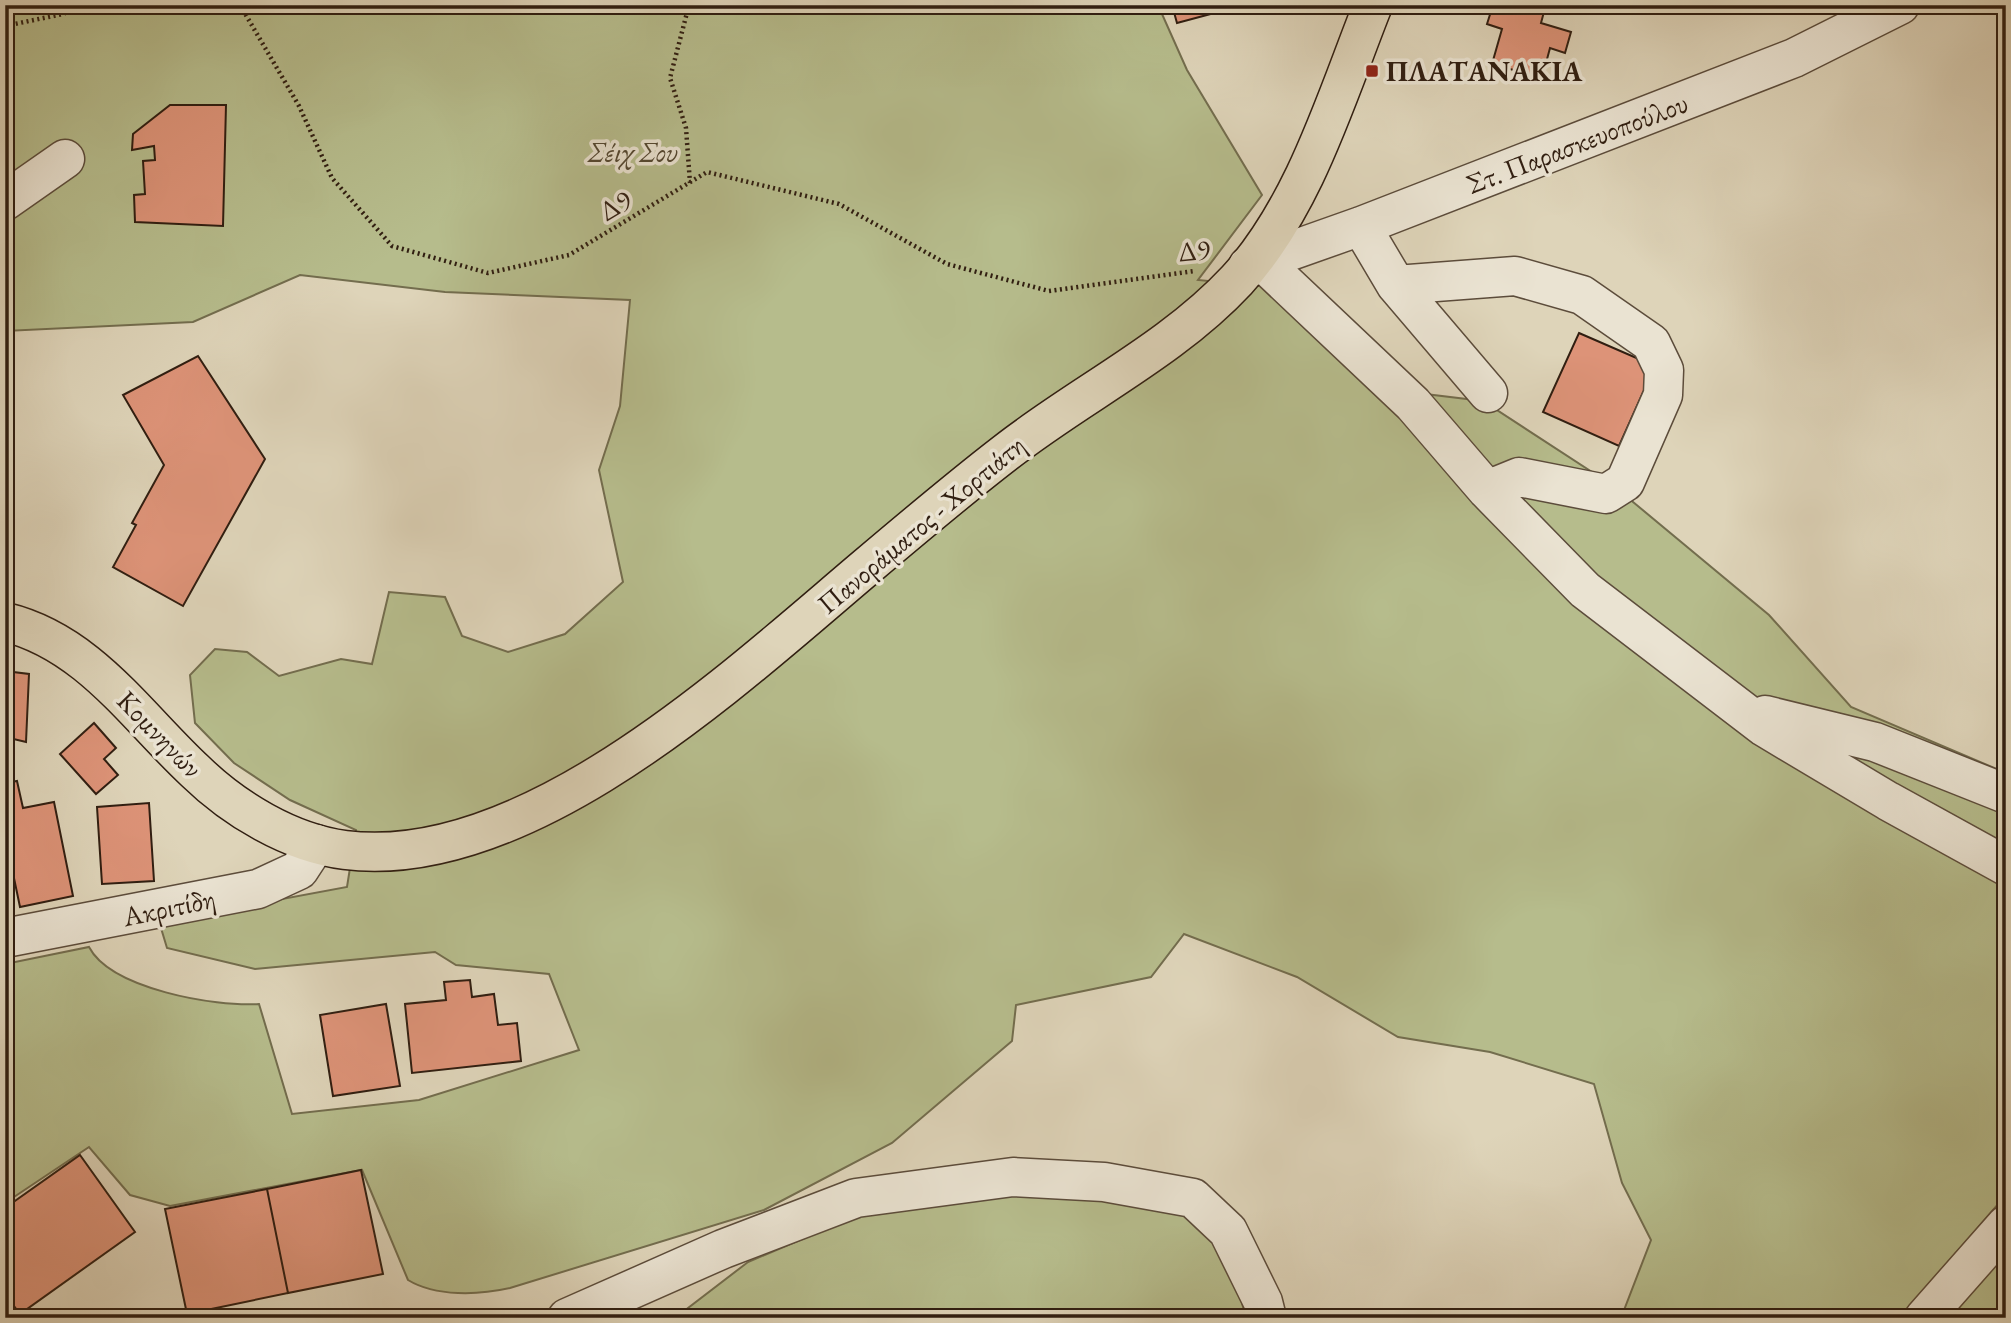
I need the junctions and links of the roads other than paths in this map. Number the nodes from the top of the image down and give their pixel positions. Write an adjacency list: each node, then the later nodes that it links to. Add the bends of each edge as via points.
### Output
1 (1373, 5): 6 (main road, Πανοράματος - Χορτιάτη, via 1292,198)
2 (1899, 5): 5 (street, Στ. Παρασκευοπούλου, via 1794,58)
3 (65, 159): 4 (street)
4 (5, 201)
5 (1361, 226): 6 (street, Στ. Παρασκευοπούλου); 7 (street)
6 (1248, 266): 9 (street, via 1266,265 1413,404); 13 (main road, Πανοράματος - Χορτιάτη, via 1187,324 981,471 739,677 615,764 508,820 441,843 378,851)
7 (1396, 285): 8 (street); 9 (street, via 1514,276 1582,295 1650,343 1664,370 1662,395 1625,482 1606,494 1519,477)
8 (1488, 393)
9 (1487, 490): 11 (street, via 1585,590)
10 (5, 622): 13 (main road, Κομνηνών, via 30,630 90,666 197,774 233,802 275,828)
11 (1739, 709): 12 (street, via 1875,742); 14 (street, via 1813,757)
12 (2006, 794)
13 (316, 844): 15 (street, Ακριτίδη, via 299,870 258,888)
14 (2006, 866)
15 (5, 938)
16 (2006, 1225): 19 (street)
17 (567, 1318): 18 (street, via 723,1249 856,1198 1013,1177 1104,1182 1193,1198 1228,1231)
18 (1267, 1318)
19 (1924, 1318)

